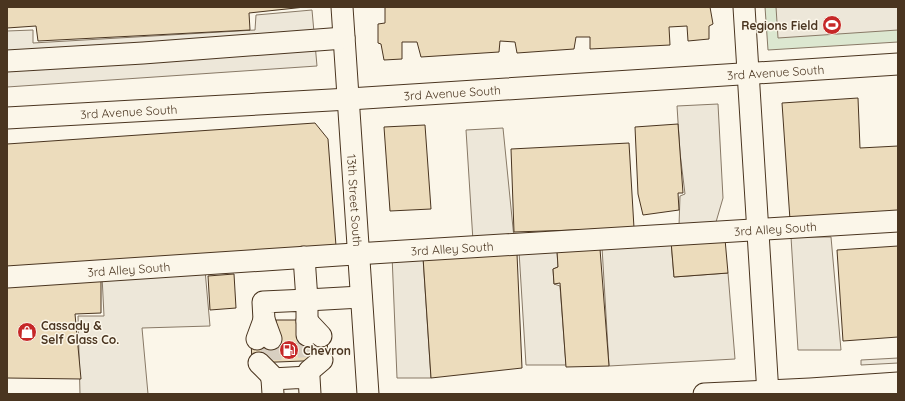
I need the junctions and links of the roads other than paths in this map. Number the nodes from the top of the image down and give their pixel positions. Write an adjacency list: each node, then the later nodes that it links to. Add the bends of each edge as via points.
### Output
1 (342, 7): 3 (street, 13th Street South)
2 (744, 7): 6 (street)
3 (344, 38): 4 (street, via 143,54); 7 (street, 13th Street South)
4 (7, 61)
5 (898, 64): 6 (street, 3rd Avenue South)
6 (748, 74): 7 (street, 3rd Avenue South); 10 (street)
7 (348, 99): 8 (street, 3rd Avenue South); 11 (street, 13th Street South)
8 (7, 118)
9 (898, 221): 10 (street, 3rd Alley South)
10 (758, 229): 11 (street, 3rd Alley South); 21 (street)
11 (359, 254): 12 (street, 3rd Alley South); 14 (street, 13th Street South)
12 (304, 257): 13 (street, 3rd Alley South); 15 (street)
13 (7, 277)
14 (361, 297): 15 (street); 22 (street, 13th Street South)
15 (307, 300): 16 (street); 17 (street, via 263,302)
16 (312, 331)
17 (264, 333)
18 (312, 373): 19 (street)
19 (269, 375)
20 (898, 383): 21 (street)
21 (768, 392): 23 (street)
22 (368, 394)
23 (704, 394)

